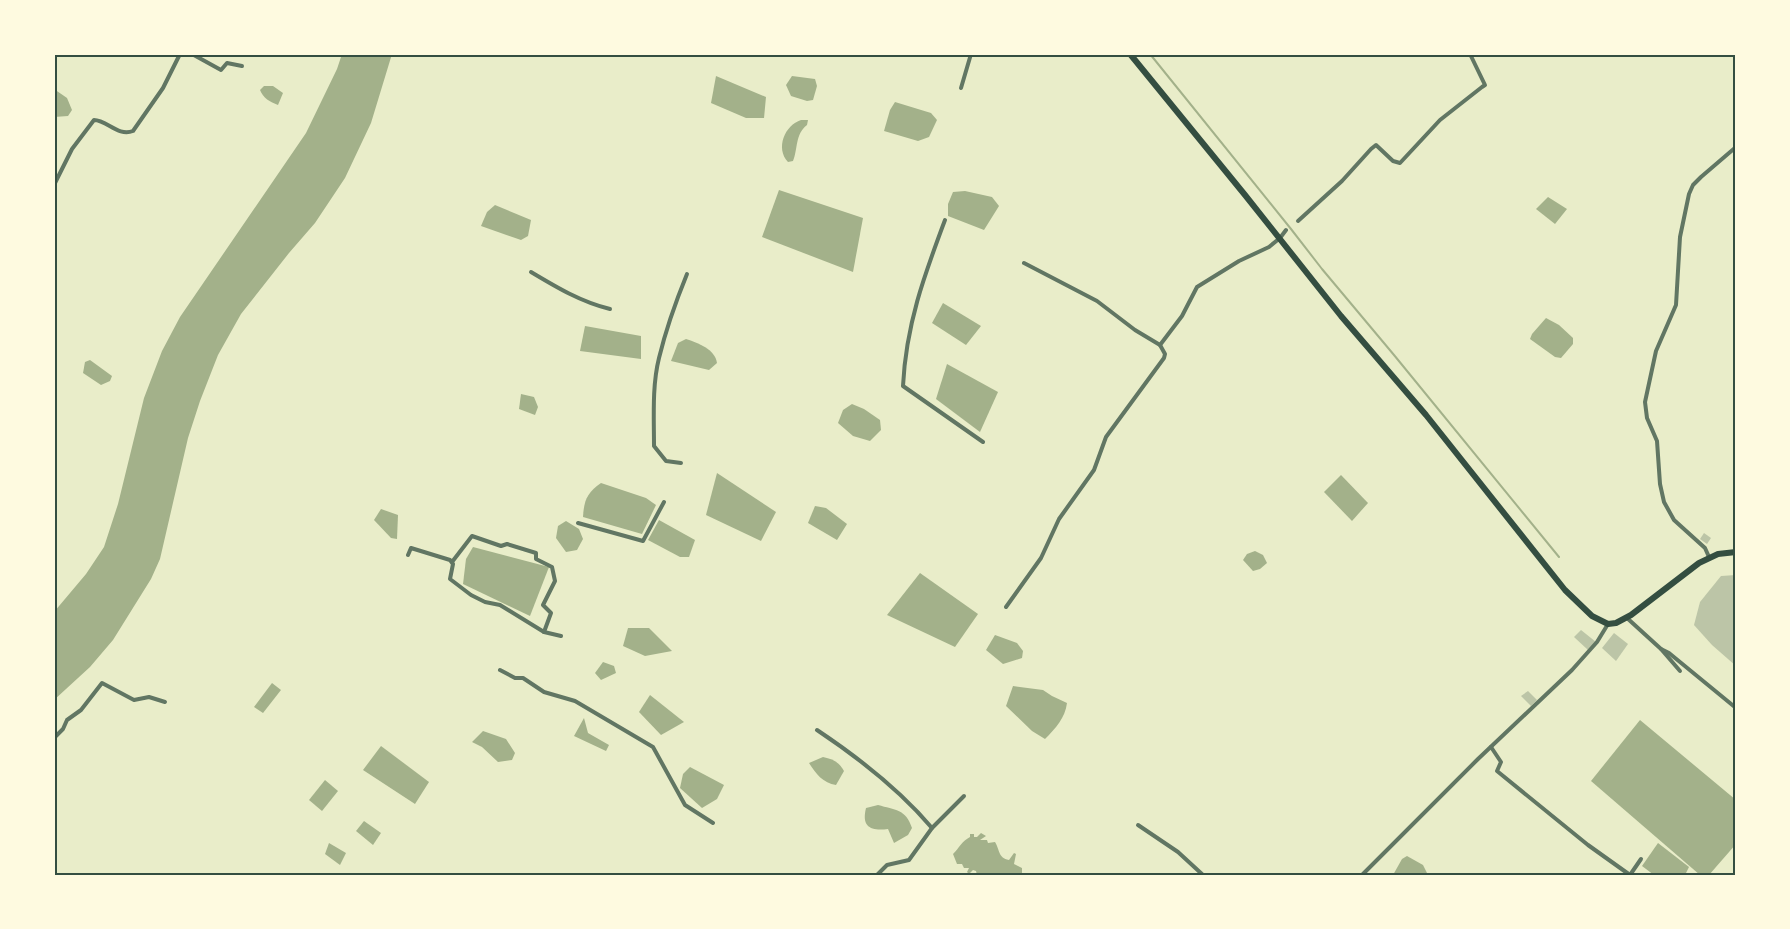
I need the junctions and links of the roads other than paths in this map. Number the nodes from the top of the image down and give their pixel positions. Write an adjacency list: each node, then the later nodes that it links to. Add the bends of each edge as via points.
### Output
1 (180, 54): 9 (street, via 133,131 126,133 94,120 72,149)
2 (192, 54): 6 (street, via 221,70 227,63)
3 (971, 54): 7 (street)
4 (1130, 54): 13 (highway)
5 (1470, 54): 11 (street, via 1485,85 1440,120 1400,163 1376,146 1371,149)
6 (242, 66)
7 (960, 88)
8 (1736, 147): 25 (street, via 1701,177 1689,194 1680,237 1676,305 1656,351 1645,402 1657,441 1664,502 1674,520 1705,548)
9 (54, 185)
10 (945, 220): 19 (street, via 921,284 905,352 903,386)
11 (1298, 221)
12 (1286, 230): 13 (street)
13 (1280, 238): 18 (street, via 1197,287); 29 (highway, via 1565,590 1592,616)
14 (1024, 263): 18 (street, via 1097,301)
15 (531, 272): 17 (street, via 580,299)
16 (687, 274): 20 (street, via 658,359 654,399 654,446 666,461)
17 (610, 309)
18 (1160, 345): 27 (street, via 1164,358 1106,437 1094,470 1059,519 1036,567)
19 (983, 442)
20 (681, 463)
21 (664, 502): 22 (street, via 643,541)
22 (578, 523)
23 (1736, 552): 25 (highway)
24 (408, 555): 26 (street, via 411,548)
25 (1709, 557): 28 (highway)
26 (452, 562): 30 (street, via 450,579 471,595 500,605); 30 (street, via 472,536 536,553 536,559 552,567 555,581 543,605 551,613)
27 (1006, 607)
28 (1627, 618): 29 (highway); 32 (street)
29 (1608, 624): 39 (street, via 1598,642 1572,670)
30 (544, 632): 31 (street)
31 (561, 636)
32 (1661, 649): 34 (street); 36 (street)
33 (500, 669): 41 (street, via 544,692 575,701 653,747 685,805)
34 (1680, 671)
35 (165, 702): 38 (street, via 134,700 102,683)
36 (1736, 708)
37 (817, 730): 43 (street, via 909,801)
38 (54, 738)
39 (1491, 747): 47 (street); 48 (street, via 1501,762 1497,771)
40 (964, 796): 43 (street)
41 (712, 823)
42 (1138, 825): 46 (street)
43 (932, 828): 45 (street, via 909,860 886,865)
44 (1641, 859): 48 (street)
45 (877, 875)
46 (1203, 875)
47 (1362, 875)
48 (1630, 875)

